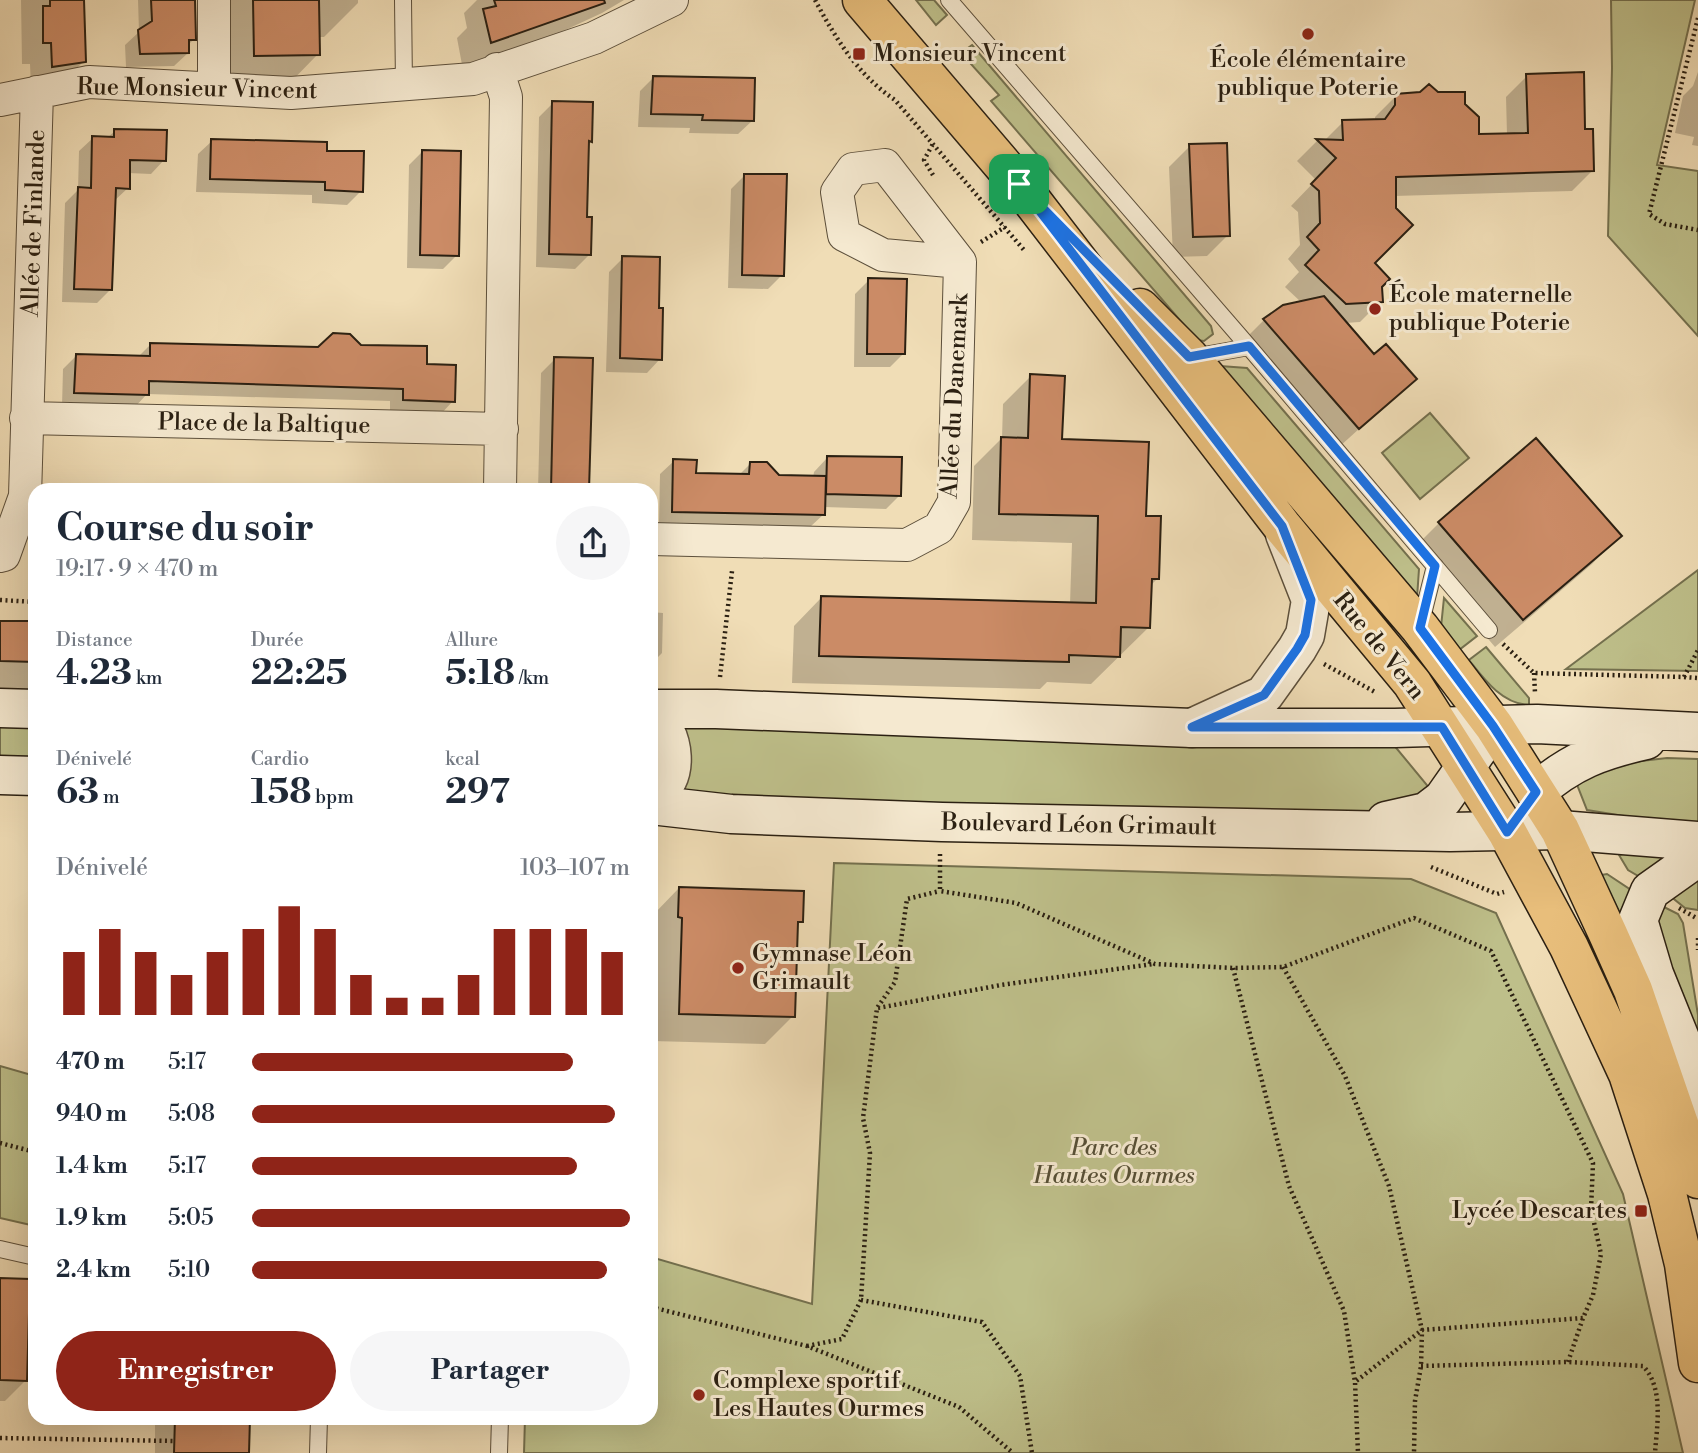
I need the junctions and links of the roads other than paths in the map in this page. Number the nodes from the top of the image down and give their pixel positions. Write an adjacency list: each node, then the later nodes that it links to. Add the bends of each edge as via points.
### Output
1 (214, 0): 8 (street)
2 (403, 0): 7 (lane)
3 (672, 0): 6 (street, Rue Monsieur Vincent, via 594,38)
4 (862, 0): 11 (main road, Rue de Vern)
5 (949, 0): 13 (lane)
6 (497, 69): 7 (street, Rue Monsieur Vincent, via 473,79); 16 (street, via 506,97)
7 (404, 85): 8 (street, Rue Monsieur Vincent, via 292,93)
8 (214, 88): 9 (street, Rue Monsieur Vincent, via 89,82)
9 (37, 92): 10 (street, Rue Monsieur Vincent); 15 (street, Allée de Finlande)
10 (0, 100)
11 (1019, 184): 14 (main road, Rue de Vern); 20 (main road, Rue de Vern)
12 (971, 252): 21 (street, Allée du Danemark, via 954,502 939,528 907,545)
13 (1249, 346): 14 (lane); 23 (lane)
14 (1189, 357): 24 (main road, Rue de Vern)
15 (26, 418): 16 (street, Place de la Baltique); 17 (street, Allée de Finlande)
16 (502, 429): 18 (street)
17 (29, 483)
18 (500, 483)
19 (28, 501): 22 (street, Allée de Finlande)
20 (1282, 526): 31 (main road, via 1311,600 1305,635 1264,695); 32 (main road, Rue de Vern, via 1412,683)
21 (658, 539)
22 (0, 556)
23 (1435, 566): 24 (lane); 25 (lane)
24 (1420, 628): 30 (main road, Rue de Vern)
25 (1489, 630)
26 (0, 708): 27 (main road)
27 (28, 709)
28 (658, 709): 31 (main road)
29 (658, 722): 37 (main road, via 668,737 673,762 668,779)
30 (1493, 726): 32 (main road); 33 (main road); 34 (main road); 38 (main road, Rue de Vern)
31 (1192, 727): 32 (main road)
32 (1442, 727): 34 (main road, Rue de Vern)
33 (1690, 732): 38 (main road, via 1615,746 1571,765)
34 (1466, 768): 40 (main road, via 1443,799 1426,812); 42 (main road, Rue de Vern)
35 (0, 775): 36 (main road)
36 (28, 776)
37 (658, 790)
38 (1536, 792): 41 (main road, Rue de Vern); 42 (main road)
39 (658, 806): 40 (main road, Boulevard Léon Grimault, via 732,814 942,822)
40 (1350, 830): 42 (main road, Boulevard Léon Grimault)
41 (1560, 831): 42 (main road, Boulevard Léon Grimault); 43 (main road, Boulevard Léon Grimault); 45 (main road, Rue de Vern, via 1633,990)
42 (1507, 832): 49 (main road, Rue de Vern, via 1628,1074 1684,1264)
43 (1698, 841)
44 (1698, 858): 45 (main road, via 1650,891 1638,920 1681,1041)
45 (1684, 1134): 46 (main road, Rue de Vern)
46 (1698, 1179)
47 (0, 1249): 48 (lane)
48 (28, 1255)
49 (1698, 1363)
50 (319, 1425): 52 (lane)
51 (500, 1425): 53 (lane)
52 (318, 1453)
53 (499, 1453)

